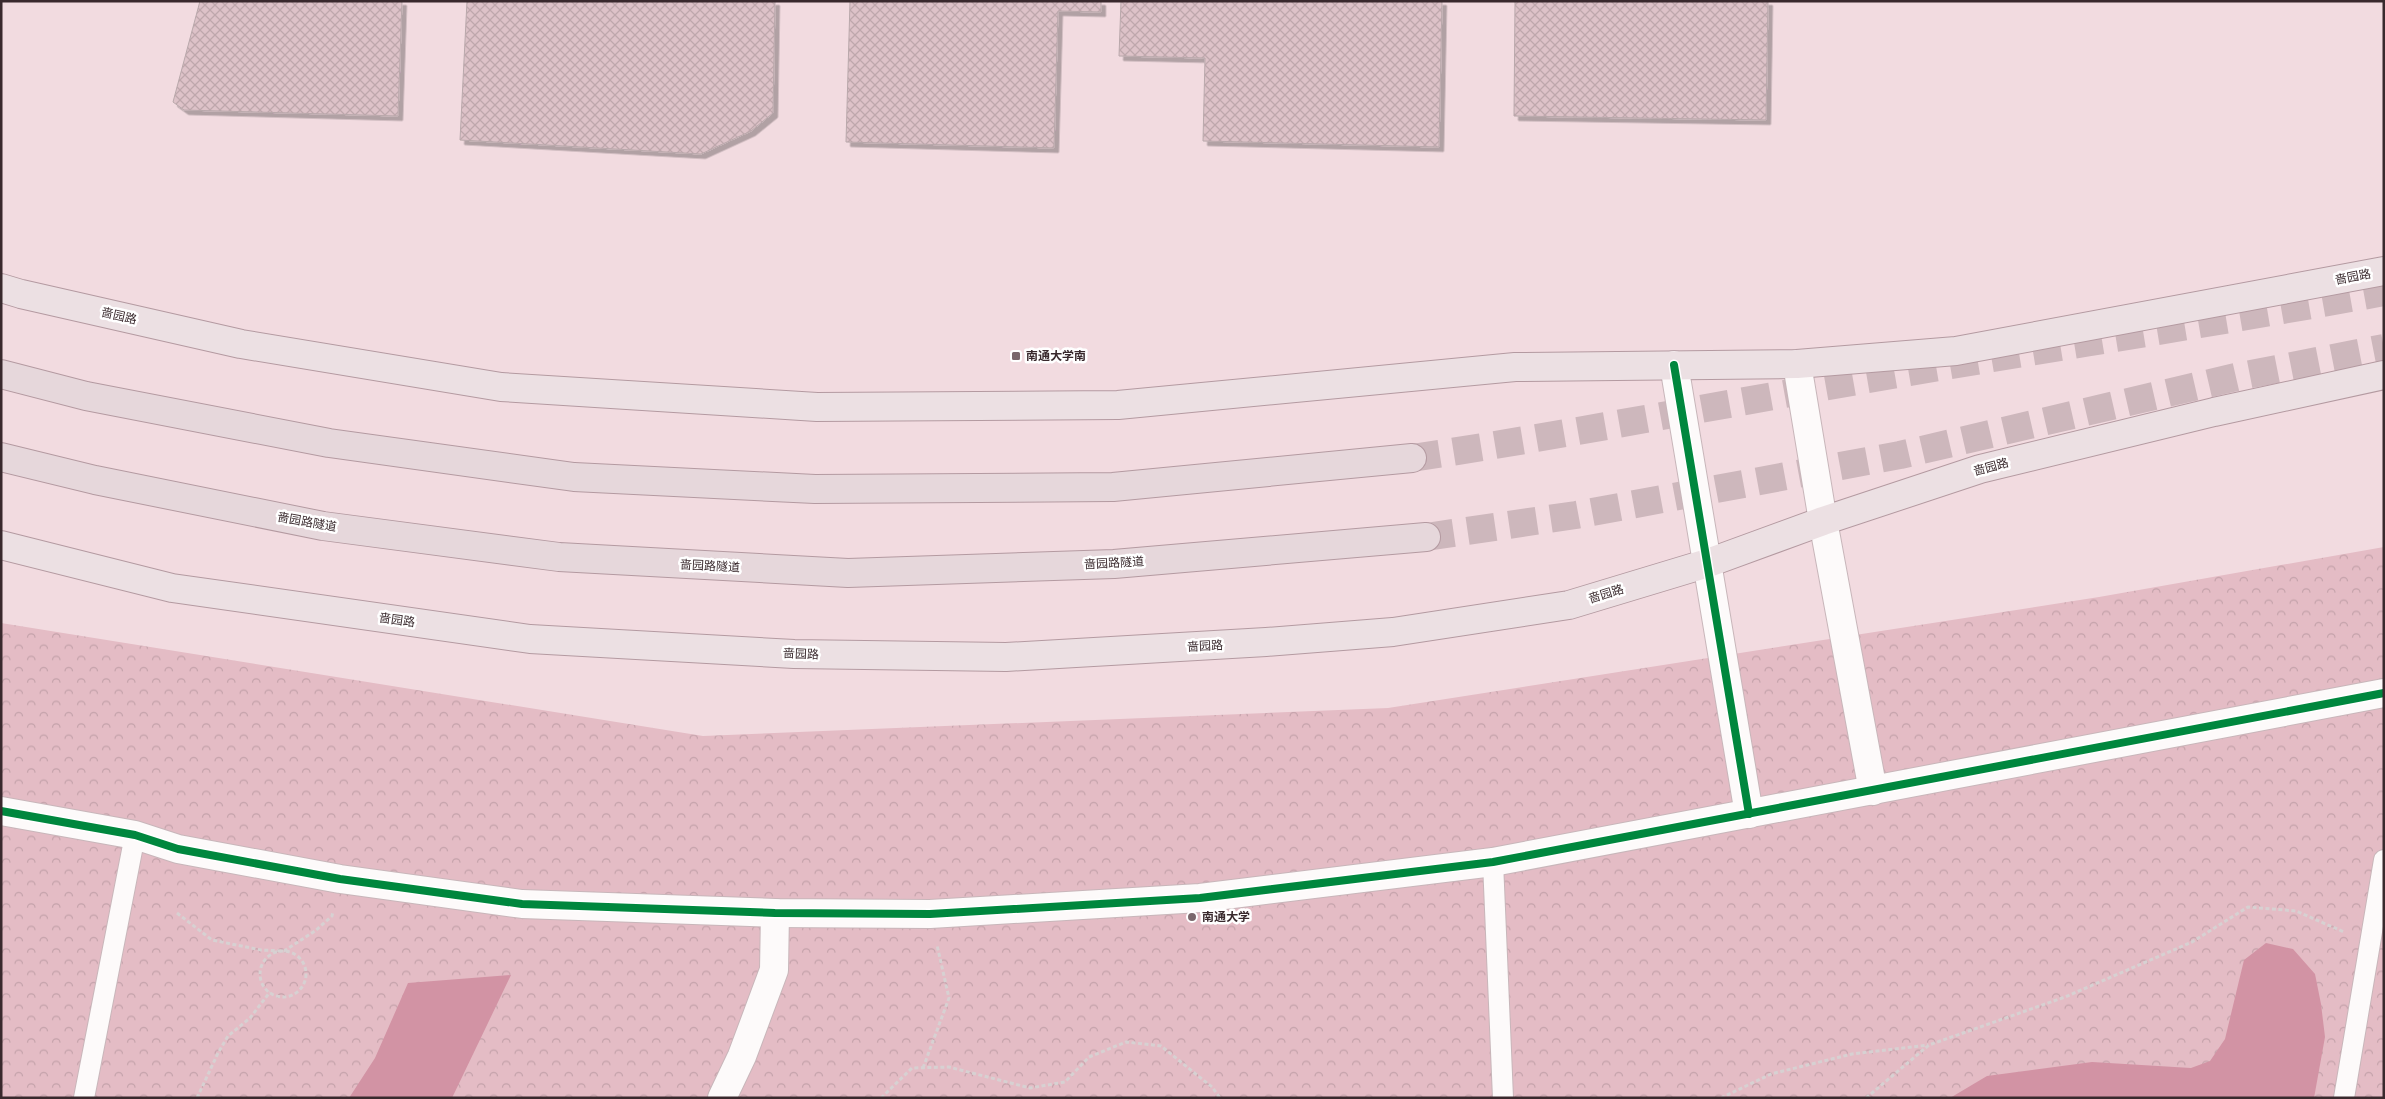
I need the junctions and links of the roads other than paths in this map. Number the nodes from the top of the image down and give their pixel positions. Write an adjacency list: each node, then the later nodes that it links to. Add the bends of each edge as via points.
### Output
1 (2384, 271): 3 (main road, 啬园路, via 1956,351)
2 (1, 288): 4 (main road, 啬园路, via 241,344 501,387 817,407 1118,405 1515,367)
3 (1797, 364): 4 (main road, 啬园路); 9 (street)
4 (1674, 366): 12 (street)
5 (1, 374): 8 (highway, via 86,396 329,443 574,477 815,489 1112,487)
6 (2384, 376): 9 (main road, 啬园路, via 2214,412 1980,469)
7 (1, 457): 10 (highway, 啬园路隧道, via 95,480 323,526 588,559 848,573 1114,564)
8 (1412, 458)
9 (1823, 521): 12 (main road, 啬园路); 14 (street)
10 (1426, 537)
11 (1, 544): 12 (main road, 啬园路, via 172,588 530,639 794,654 1006,656 1393,632 1569,605)
12 (1708, 563): 16 (street)
13 (2384, 694): 14 (street)
14 (1873, 790): 16 (street)
15 (1, 811): 17 (street)
16 (1749, 814): 19 (street)
17 (134, 835): 20 (street, via 178,849 340,879 522,904); 21 (lane)
18 (2384, 860): 24 (lane)
19 (1493, 862): 20 (street, via 1200,898 930,914); 23 (lane)
20 (775, 913): 22 (street, via 774,970 742,1056)
21 (84, 1098)
22 (722, 1098)
23 (1503, 1098)
24 (2344, 1098)

